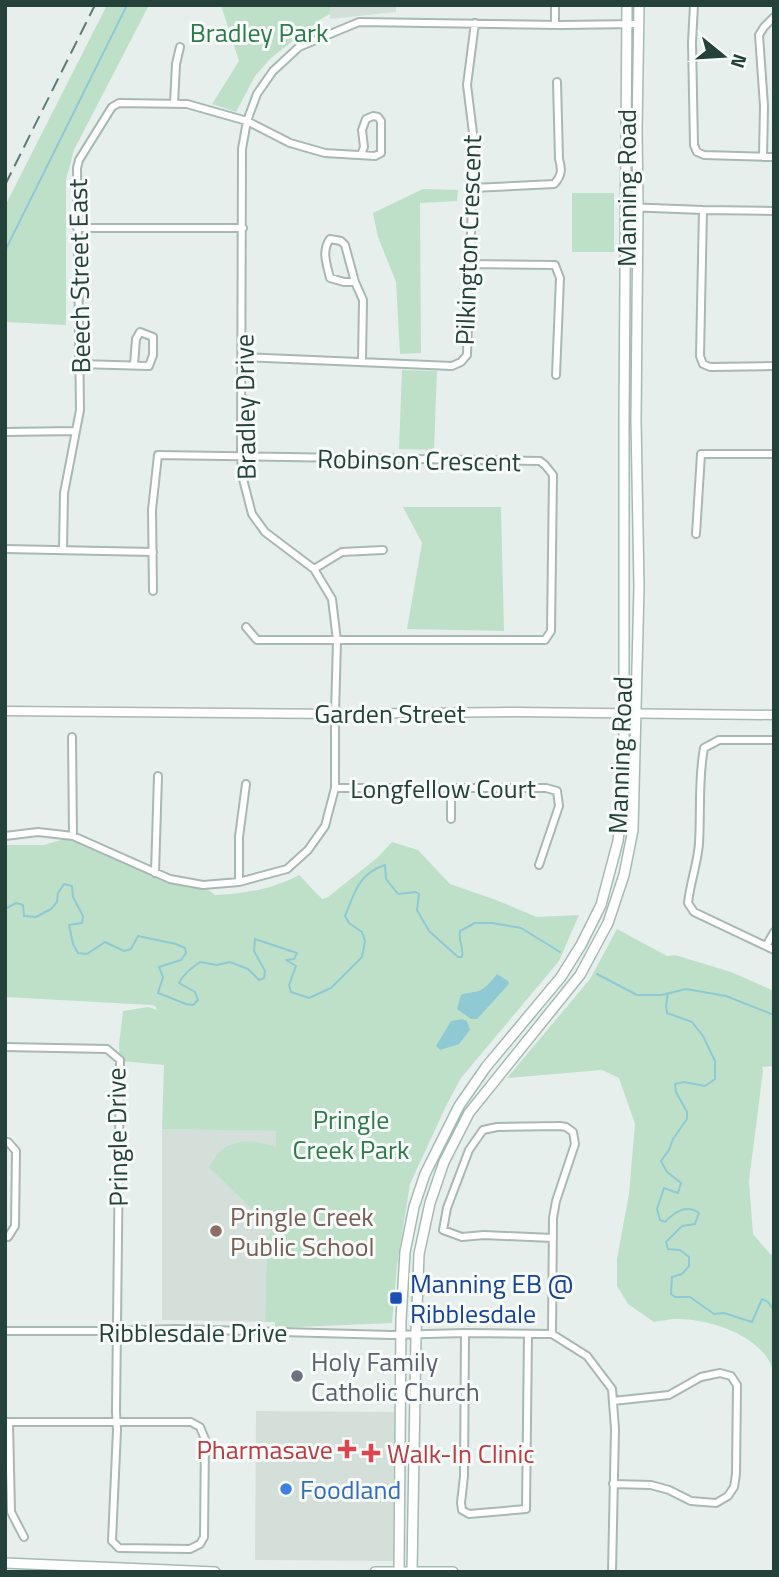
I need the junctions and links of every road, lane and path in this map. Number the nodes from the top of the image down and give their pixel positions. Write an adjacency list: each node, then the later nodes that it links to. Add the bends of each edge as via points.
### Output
1 (555, 5): 9 (street)
2 (627, 5): 7 (main road, Manning Road)
3 (639, 5): 8 (main road, Manning Road)
4 (694, 5): 15 (street, via 697,152 704,156)
5 (774, 17): 15 (street, via 760,35)
6 (475, 23): 9 (street, Bradley Drive); 13 (street, Bradley Drive, via 359,22 326,34 299,47 273,71 257,94); 17 (street, Pilkington Crescent, via 467,85 474,141)
7 (626, 24): 8 (street, Bradley Drive); 9 (street, Bradley Drive); 18 (main road, Manning Road)
8 (639, 24): 19 (main road, Manning Road)
9 (555, 25)
10 (180, 47): 12 (street)
11 (557, 82): 17 (street, via 559,179 554,184)
12 (174, 104): 13 (street, Beech Street East); 22 (street, Beech Street East, via 118,103 111,107 79,160)
13 (247, 121): 14 (street, Beech Street East, via 290,143 325,153); 23 (street, Bradley Drive, via 242,149)
14 (361, 155): 14 (street, via 381,153 378,117 366,119)
15 (763, 156): 16 (street)
16 (774, 157)
17 (473, 188): 24 (street, Pilkington Crescent)
18 (626, 207): 19 (street); 46 (main road, Manning Road)
19 (638, 207): 20 (street); 47 (main road, Manning Road)
20 (703, 211): 21 (street); 30 (street, via 703,364)
21 (774, 211)
22 (77, 228): 23 (street); 28 (street, Beech Street East)
23 (243, 228): 26 (street, Bradley Drive)
24 (470, 264): 27 (street, Pilkington Crescent, via 467,355 461,362 452,366); 31 (street, via 555,265 560,278)
25 (355, 282): 25 (street, via 345,245 330,239 324,256 330,278); 27 (street, via 363,300)
26 (243, 357): 27 (street, Pilkington Crescent); 35 (street, Bradley Drive)
27 (362, 361)
28 (79, 364): 29 (street); 32 (street, Beech Street East, via 80,410)
29 (134, 365): 29 (street, via 149,366 153,337 140,332)
30 (774, 366)
31 (556, 375)
32 (75, 431): 33 (street); 38 (street, Beech Street East, via 64,493)
33 (5, 432)
34 (774, 454): 36 (street, via 701,454)
35 (241, 457): 40 (street, via 158,455); 41 (street, Bradley Drive, via 252,514 265,533); 44 (street, Robinson Crescent, via 540,461 552,475 551,631 545,640)
36 (696, 534)
37 (5, 549): 38 (street)
38 (63, 549): 40 (street)
39 (383, 550): 41 (street, via 342,552)
40 (153, 552): 42 (street)
41 (314, 569): 44 (street, Bradley Drive, via 332,599)
42 (153, 591)
43 (246, 627): 44 (street, via 257,640)
44 (338, 640): 48 (street, Bradley Drive)
45 (5, 711): 48 (street, Garden Street)
46 (624, 712): 47 (street, Garden Street); 48 (street, Garden Street); 72 (main road, Manning Road, via 618,842 600,905 561,977 458,1106 425,1174 405,1252)
47 (636, 712): 49 (street, Garden Street); 73 (main road, Manning Road, via 633,830 608,923 580,975 469,1113 444,1161 419,1254)
48 (335, 714): 54 (street, Bradley Drive)
49 (774, 715)
50 (72, 737): 58 (street)
51 (774, 740): 63 (street, via 719,740 704,748 699,847 688,903 694,912)
52 (158, 776): 60 (street)
53 (246, 784): 61 (street)
54 (335, 788): 55 (street, Longfellow Court); 61 (street, Bradley Drive, via 325,826 308,850 287,869)
55 (451, 789): 56 (street); 59 (street, Longfellow Court, via 557,791 559,806)
56 (451, 818)
57 (5, 836): 58 (street, Bradley Drive, via 38,832)
58 (73, 836): 60 (street, Bradley Drive)
59 (539, 865)
60 (155, 873): 61 (street, Bradley Drive, via 203,885)
61 (239, 881)
62 (774, 932): 63 (street)
63 (766, 946): 64 (street)
64 (774, 950)
65 (5, 1047): 69 (street, Pringle Drive, via 107,1049 120,1060)
66 (5, 1142): 67 (street, via 16,1151 15,1226)
67 (5, 1237)
68 (552, 1238): 68 (street, via 556,1201 575,1144 573,1132 560,1126 483,1130 469,1150 443,1230 462,1237); 75 (street)
69 (117, 1331): 70 (street, Ribblesdale Drive); 72 (street, Ribblesdale Drive); 77 (street)
70 (5, 1332)
71 (465, 1333): 73 (street, Ribblesdale Drive); 74 (street, Ribblesdale Drive); 74 (street, via 461,1503 469,1514 527,1509)
72 (401, 1334): 73 (street, Ribblesdale Drive); 83 (main road, Manning Road)
73 (416, 1334): 84 (main road, Manning Road)
74 (528, 1334): 75 (street, Ribblesdale Drive)
75 (552, 1334): 76 (street, via 587,1356 612,1389)
76 (613, 1401): 79 (street); 79 (street, via 669,1395 701,1377 720,1373 731,1376 737,1385 736,1474 728,1496 716,1503 691,1501 651,1485)
77 (116, 1421): 77 (street, via 191,1422 200,1427 205,1439 204,1537 200,1544 190,1549 119,1548 112,1541); 78 (street)
78 (7, 1422): 80 (street, via 11,1512)
79 (613, 1485): 88 (street)
80 (24, 1537)
81 (5, 1563): 82 (main road)
82 (77, 1568): 85 (main road)
83 (399, 1571): 84 (main road); 86 (main road)
84 (412, 1571): 87 (main road)
85 (215, 1572)
86 (375, 1572)
87 (453, 1572)
88 (612, 1572)

